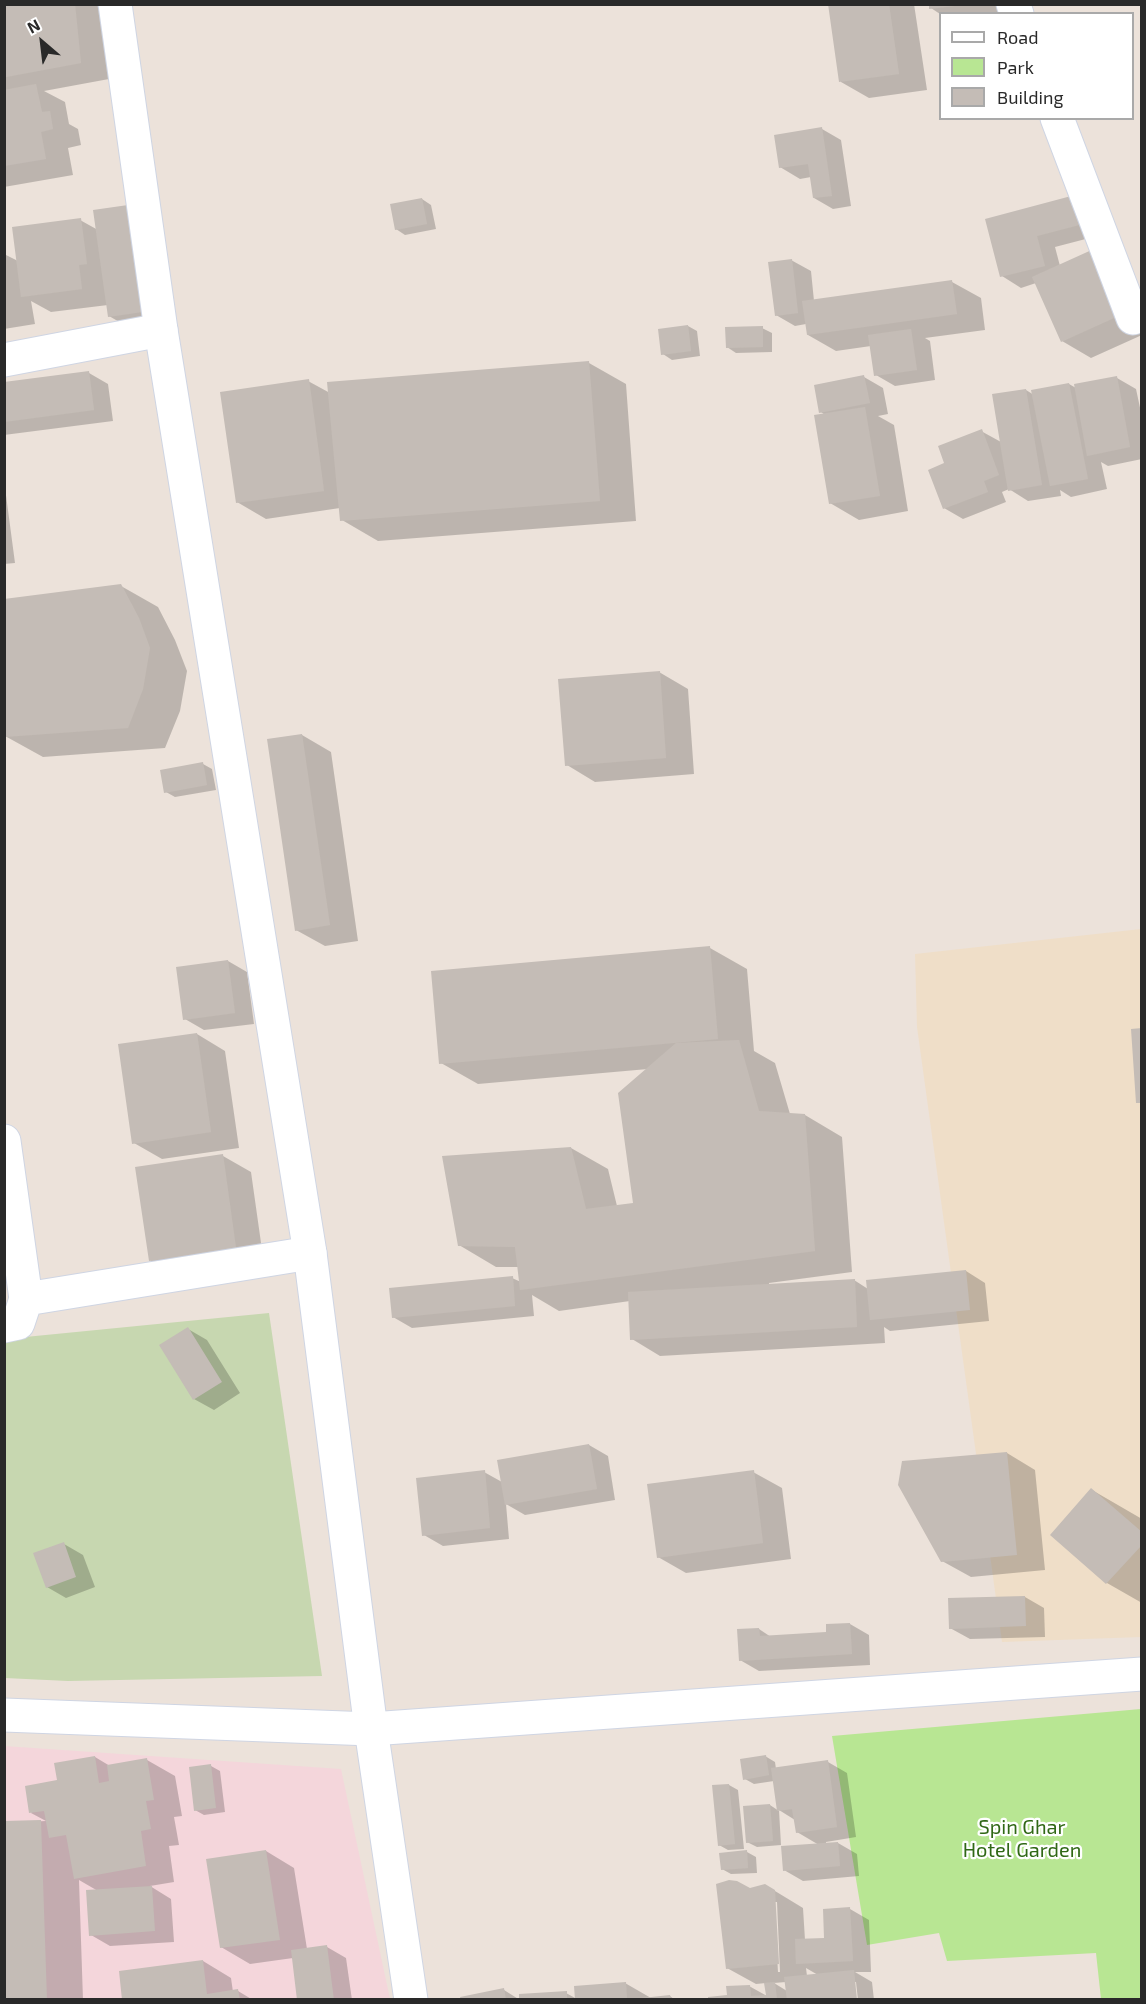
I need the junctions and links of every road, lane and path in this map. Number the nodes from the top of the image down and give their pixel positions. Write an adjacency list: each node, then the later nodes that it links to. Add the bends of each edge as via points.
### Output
1 (115, 4): 4 (street)
2 (1058, 120): 3 (street)
3 (1133, 318)
4 (161, 330): 5 (street); 7 (street)
5 (4, 360)
6 (4, 1141): 8 (street)
7 (310, 1253): 8 (street); 12 (street)
8 (26, 1299): 9 (street, via 18,1323)
9 (4, 1326)
10 (1142, 1674): 12 (street)
11 (4, 1715): 12 (street)
12 (371, 1729): 13 (street)
13 (411, 2000)

